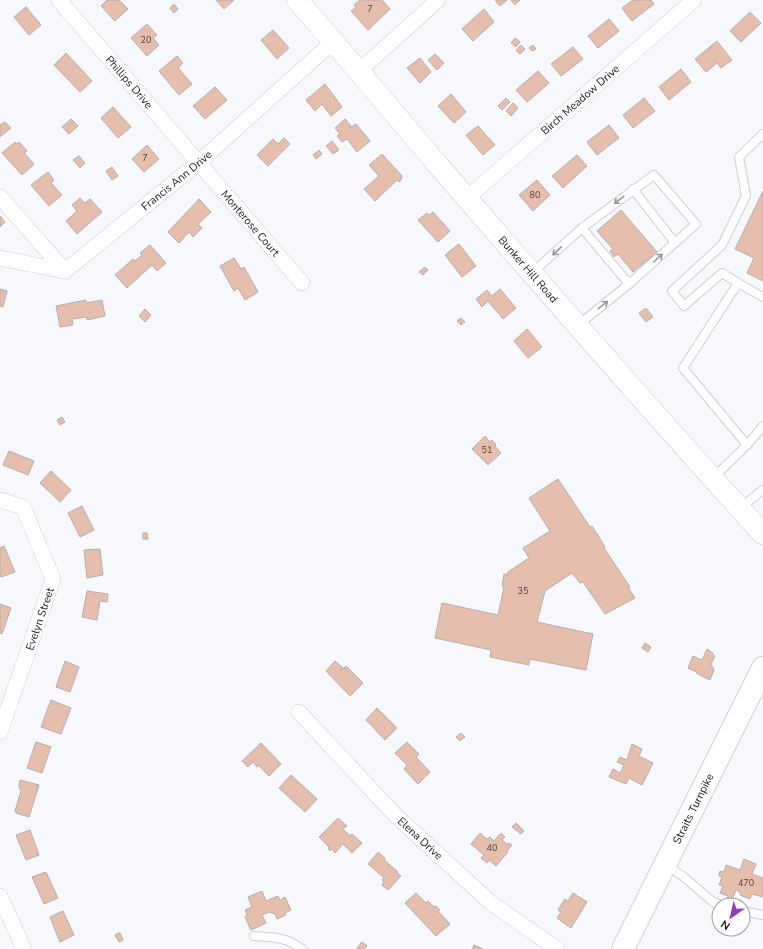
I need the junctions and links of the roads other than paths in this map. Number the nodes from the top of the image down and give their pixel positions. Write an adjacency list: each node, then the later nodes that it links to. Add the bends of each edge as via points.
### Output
1 (59, 0): 8 (street, Phillips Drive)
2 (297, 0): 5 (main road, Bunker Hill Road)
3 (438, 0): 6 (street)
4 (694, 0): 11 (street, Birch Meadow Drive)
5 (334, 41): 6 (main road, Bunker Hill Road); 8 (street, Francis Ann Drive)
6 (358, 72): 11 (main road, Bunker Hill Road)
7 (763, 134): 18 (lane, via 739,157 746,196 722,245 672,291 684,306 722,273)
8 (198, 164): 15 (street, Francis Ann Drive); 17 (street, Monterose Court)
9 (633, 189): 12 (lane, one-way to 12); 13 (lane); 13 (lane, via 654,175 696,224)
10 (0, 197): 15 (street)
11 (467, 198): 16 (main road, Bunker Hill Road)
12 (582, 228): 16 (lane, one-way to 16); 19 (lane)
13 (675, 243): 19 (lane, one-way to 13)
14 (0, 258): 15 (street)
15 (65, 271)
16 (532, 274): 21 (main road, Bunker Hill Road)
17 (302, 283)
18 (738, 283): 20 (lane); 23 (lane, via 683,368)
19 (629, 284): 21 (lane, one-way to 19)
20 (763, 297)
21 (577, 325): 24 (main road, Bunker Hill Road)
22 (763, 426): 23 (lane)
23 (746, 445): 24 (lane)
24 (712, 479): 27 (main road, Bunker Hill Road)
25 (763, 490): 27 (lane)
26 (0, 500): 31 (street, Evelyn Street, via 23,507 53,579)
27 (740, 509): 28 (main road, Bunker Hill Road)
28 (763, 534)
29 (763, 668): 32 (main road, Straits Turnpike)
30 (298, 712): 40 (street, Elena Drive, via 395,815 485,898)
31 (1, 726)
32 (666, 865): 34 (lane); 41 (main road, Straits Turnpike)
33 (0, 896): 38 (street)
34 (711, 900)
35 (751, 913): 36 (lane)
36 (763, 915)
37 (254, 936): 39 (lane, via 278,937)
38 (24, 949)
39 (302, 949)
40 (557, 949)
41 (623, 949)

